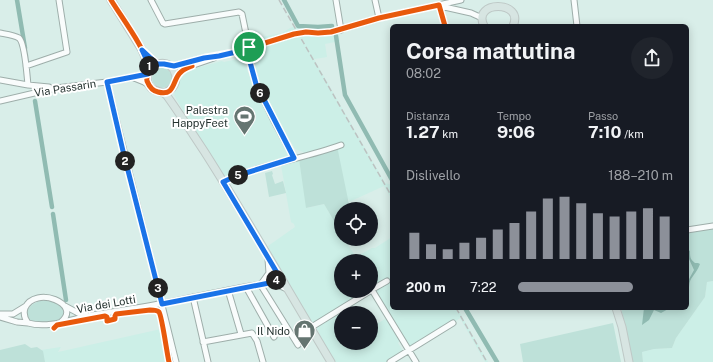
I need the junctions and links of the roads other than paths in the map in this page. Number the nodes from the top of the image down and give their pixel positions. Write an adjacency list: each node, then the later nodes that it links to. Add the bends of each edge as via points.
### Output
1 (59, 0): 23 (street, via 67,52)
2 (111, 0): 18 (main road)
3 (151, 0): 17 (street, via 163,24 167,25 241,13)
4 (336, 0): 15 (street)
5 (375, 0): 10 (street)
6 (461, 0): 8 (street)
7 (574, 0): 14 (street)
8 (439, 6): 9 (street); 10 (street); 11 (street)
9 (483, 15): 12 (main road); 13 (main road, via 487,7 493,3 506,4 514,13)
10 (379, 18): 15 (street)
11 (444, 24)
12 (484, 24)
13 (514, 24)
14 (577, 24)
15 (341, 30): 17 (street, via 301,33)
16 (0, 33): 23 (street, via 20,39)
17 (249, 47): 19 (street); 21 (street)
18 (142, 50): 22 (main road); 25 (main road)
19 (236, 52): 20 (street); 21 (street)
20 (219, 56): 24 (street); 27 (street, via 185,68)
21 (250, 62): 38 (street, via 256,84)
22 (157, 64): 24 (main road); 25 (main road)
23 (26, 66): 30 (street)
24 (170, 66): 27 (main road)
25 (149, 72): 26 (street, Via Passarin); 31 (main road)
26 (131, 77): 29 (street, Via Passarin); 31 (street)
27 (176, 77): 33 (main road)
28 (0, 80): 30 (street)
29 (107, 82): 32 (street, Via Passarin); 53 (street)
30 (28, 85): 32 (street)
31 (149, 85): 34 (main road, via 155,91)
32 (56, 88): 35 (street, Via Passarin)
33 (172, 89): 34 (main road); 36 (main road)
34 (163, 93): 36 (main road)
35 (0, 101)
36 (176, 107): 39 (main road)
37 (341, 145): 38 (street)
38 (294, 158): 39 (street)
39 (223, 182): 42 (main road)
40 (713, 226): 41 (street)
41 (689, 230)
42 (267, 256): 43 (main road); 45 (street, via 269,273)
43 (279, 276): 45 (street, Via dei Lotti, via 276,280); 48 (main road)
44 (387, 281): 46 (street)
45 (264, 282): 47 (street, Via dei Lotti); 48 (street); 66 (street)
46 (378, 286)
47 (246, 287): 49 (street, Via dei Lotti); 64 (street)
48 (287, 289): 62 (main road)
49 (228, 290): 50 (street, Via dei Lotti); 63 (street)
50 (193, 298): 53 (street, Via dei Lotti); 65 (street)
51 (358, 298): 62 (street)
52 (376, 298): 67 (street)
53 (162, 304): 58 (street, Via dei Lotti); 68 (street)
54 (27, 305): 55 (street, Via dei Lotti, via 44,297 56,299); 57 (street, Via dei Lotti, via 13,314); 60 (street, via 25,317)
55 (65, 306): 58 (street, Via dei Lotti); 59 (street, Via dei Lotti, via 66,316)
56 (617, 310): 74 (main road)
57 (0, 316): 60 (street, Via dei Lotti)
58 (90, 316): 59 (street, Via dei Lotti)
59 (61, 322): 60 (street, Via dei Lotti, via 34,325)
60 (28, 323)
61 (453, 323): 67 (street)
62 (310, 328): 71 (main road)
63 (241, 334): 65 (street); 70 (street, via 252,333 260,348)
64 (274, 337)
65 (203, 342): 69 (street)
66 (298, 345)
67 (409, 351): 72 (street); 73 (street)
68 (176, 362)
69 (208, 362)
70 (263, 362)
71 (331, 362)
72 (390, 362)
73 (416, 362)
74 (629, 362)

